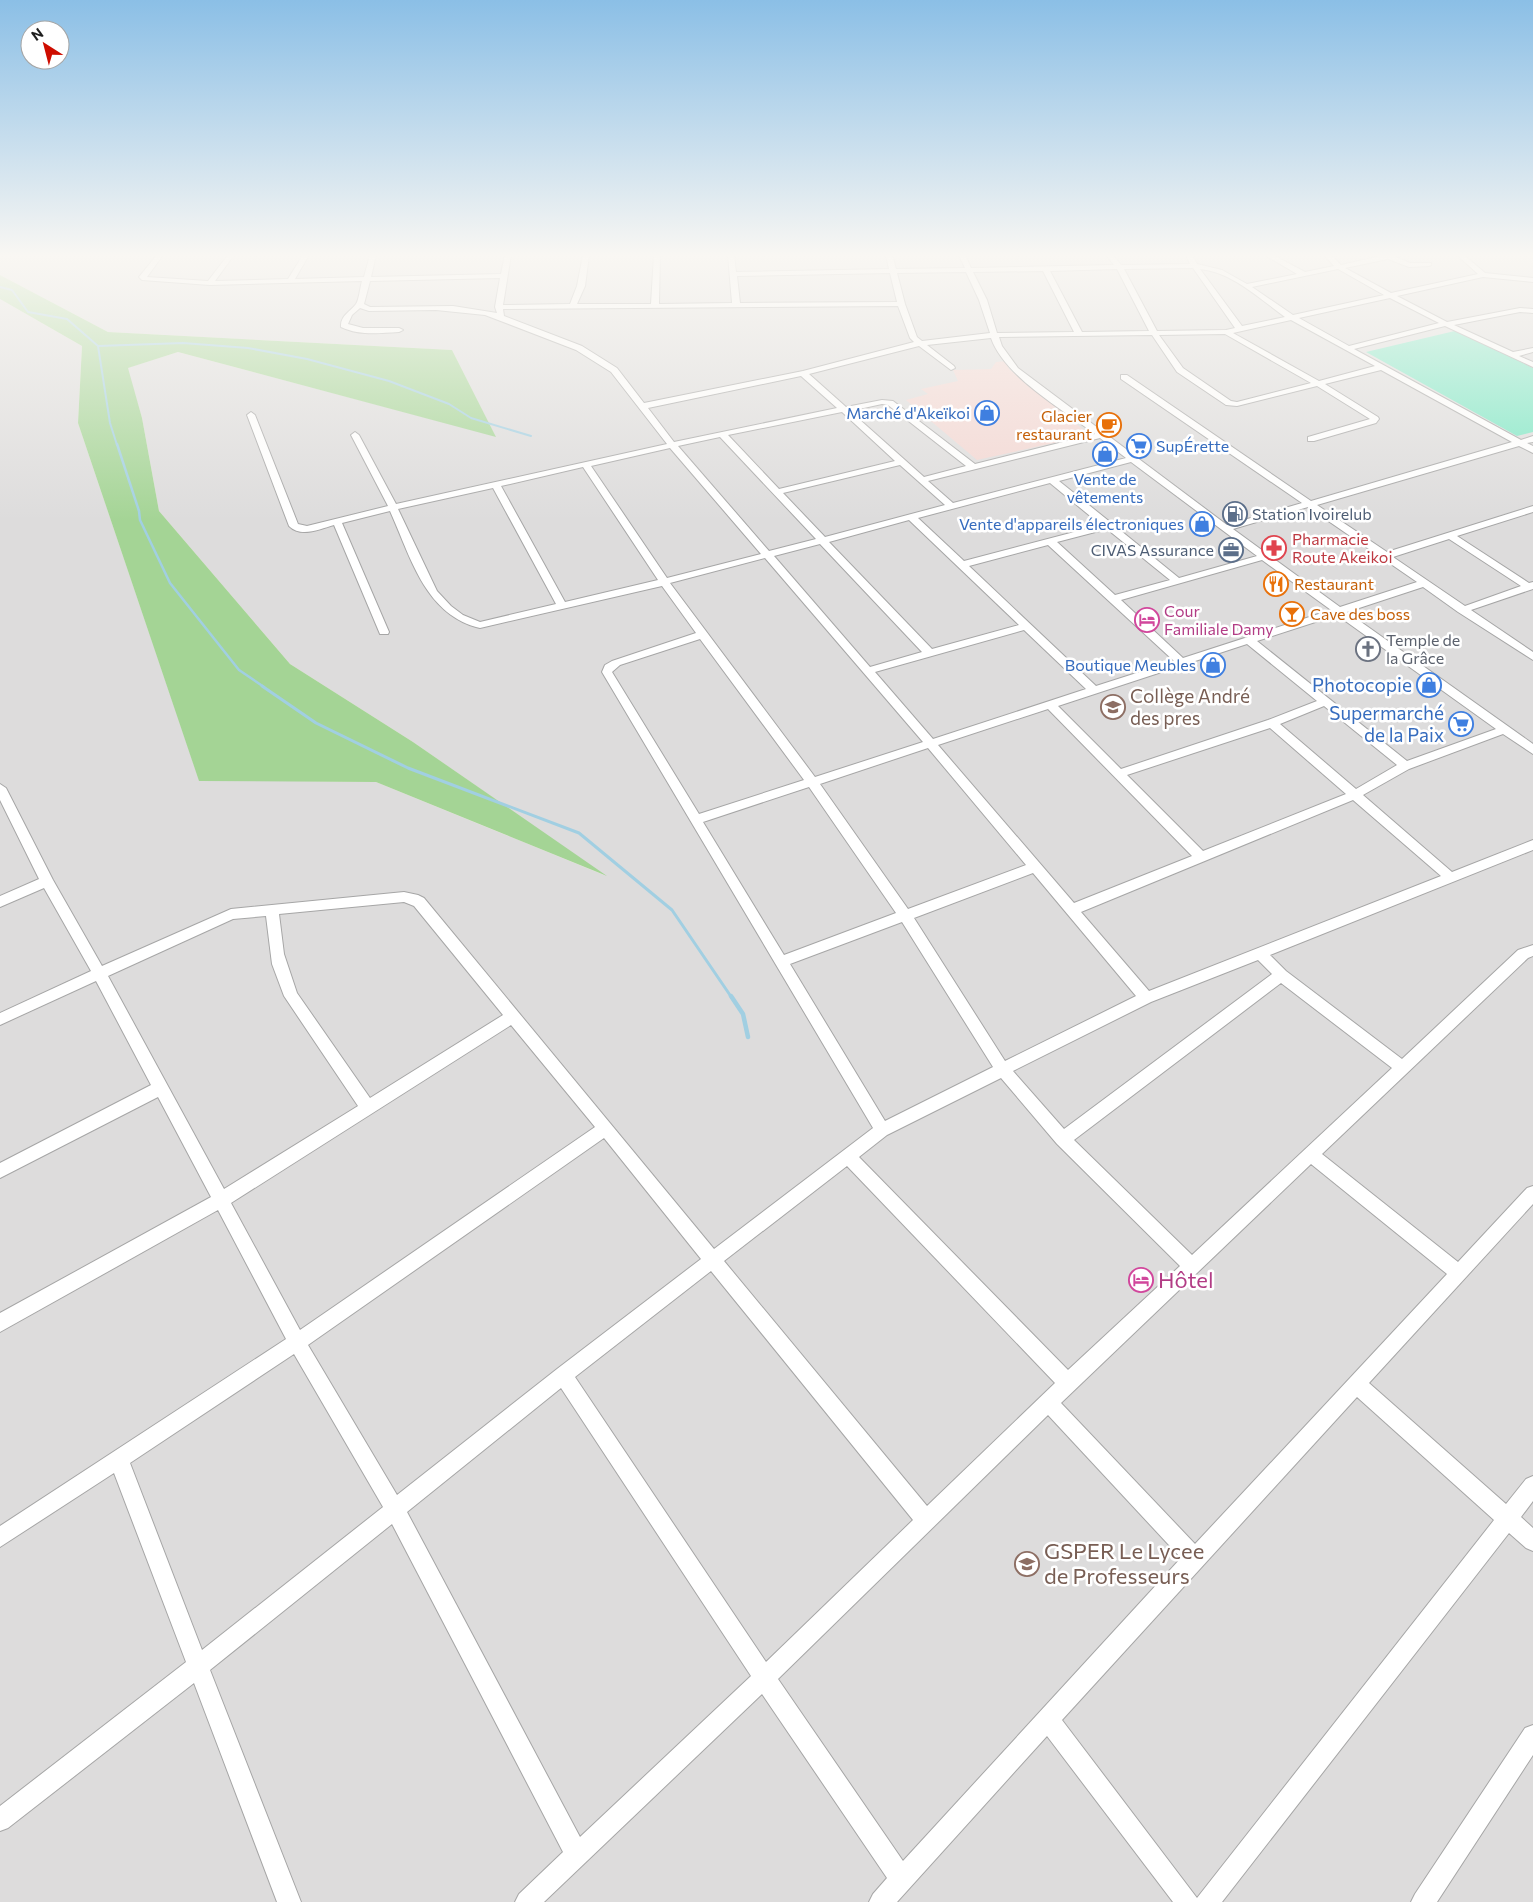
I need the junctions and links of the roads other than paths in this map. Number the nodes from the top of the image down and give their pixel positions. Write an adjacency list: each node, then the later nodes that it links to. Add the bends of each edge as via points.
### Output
1 (569, 344): 19 (street, via 614,370)
2 (917, 344): 16 (street)
3 (921, 344): 15 (street)
4 (997, 344): 23 (street, via 1015,370)
5 (1162, 344): 18 (street, via 1183,373 1233,404)
6 (1247, 344): 18 (street)
7 (1340, 344): 10 (street)
8 (1365, 344): 10 (street)
9 (1488, 344): 12 (street)
10 (1348, 348): 14 (street)
11 (1533, 350): 12 (street)
12 (1512, 355): 13 (street)
13 (1533, 365)
14 (1382, 367): 18 (street); 27 (street)
15 (951, 368)
16 (803, 373): 19 (street); 20 (street)
17 (1124, 377): 38 (street)
18 (1319, 384): 25 (street, via 1375,420)
19 (644, 406): 28 (street)
20 (842, 409): 22 (street); 31 (street); 33 (street, via 890,403)
21 (251, 415): 43 (street, via 294,526 299,529)
22 (722, 434): 28 (street); 37 (street)
23 (1102, 434): 30 (street); 33 (street)
24 (355, 435): 40 (street)
25 (1311, 439)
26 (1533, 439): 27 (street)
27 (1519, 443): 29 (street); 38 (street)
28 (673, 446): 32 (street); 49 (street)
29 (1533, 450)
30 (1135, 458): 35 (street); 45 (street)
31 (901, 462): 34 (street); 37 (street)
32 (586, 465): 36 (street); 54 (street)
33 (973, 467): 34 (street)
34 (921, 480): 39 (street)
35 (1052, 480): 39 (street); 44 (street)
36 (496, 485): 40 (street); 58 (street)
37 (778, 492): 47 (street)
38 (1309, 503): 45 (street); 50 (street)
39 (951, 506): 42 (street)
40 (393, 507): 43 (street); 58 (street, via 432,592 465,620 480,625)
41 (1533, 509): 46 (street)
42 (911, 517): 47 (street); 52 (street)
43 (337, 521): 62 (street)
44 (1111, 525): 48 (street); 53 (street)
45 (1226, 528): 51 (street)
46 (1449, 535): 50 (street); 56 (street)
47 (823, 540): 49 (street); 65 (street)
48 (1050, 541): 52 (street); 57 (street)
49 (767, 554): 54 (street); 68 (street)
50 (1385, 556): 55 (street)
51 (1264, 557): 53 (street); 60 (street)
52 (961, 564): 61 (street)
53 (1177, 581): 57 (street)
54 (664, 582): 58 (street); 63 (street)
55 (1424, 583): 59 (street); 60 (street)
56 (1531, 586): 59 (street)
57 (1114, 599): 67 (street)
58 (562, 606)
59 (1462, 610): 66 (street)
60 (1340, 612): 64 (street); 73 (street)
61 (1025, 626): 65 (street); 69 (street)
62 (384, 632)
63 (704, 634): 78 (street); 82 (street, via 616,663 607,672)
64 (1250, 641): 67 (street); 70 (street)
65 (929, 653): 68 (street)
66 (1533, 657)
67 (1182, 662): 69 (street)
68 (868, 671): 74 (street)
69 (1095, 691): 71 (street)
70 (1325, 702): 72 (street); 76 (street)
71 (1050, 705): 74 (street); 77 (street)
72 (1272, 723): 77 (street); 80 (street)
73 (1504, 730): 75 (street); 76 (street)
74 (930, 743): 78 (street); 85 (street)
75 (1532, 749)
76 (1405, 766): 80 (street)
77 (1118, 774): 84 (street)
78 (812, 782): 82 (street); 91 (street)
79 (0, 788): 81 (street)
80 (1354, 795): 84 (street); 86 (street)
81 (4, 807): 87 (street)
82 (695, 820): 94 (street)
83 (1533, 845): 86 (street)
84 (1200, 856): 90 (street)
85 (1035, 868): 90 (street); 91 (street)
86 (1451, 878): 93 (street)
87 (47, 881): 88 (street); 95 (street)
88 (0, 902)
89 (272, 909): 95 (street, via 218,918); 98 (street, via 413,898 420,902); 103 (street, via 282,977 291,996)
90 (1071, 910): 97 (street)
91 (906, 917): 94 (street); 101 (street)
92 (1533, 950): 100 (street, via 1523,954)
93 (1260, 953): 96 (street); 97 (street)
94 (781, 962): 105 (street)
95 (99, 973): 99 (street); 102 (street)
96 (1281, 975): 100 (street); 106 (street)
97 (1146, 998): 101 (street)
98 (514, 1016): 103 (street); 104 (street)
99 (0, 1019)
100 (1403, 1068): 107 (street)
101 (1003, 1070): 105 (street); 106 (street)
102 (160, 1088): 109 (street); 111 (street)
103 (368, 1107): 111 (street)
104 (606, 1128): 112 (street); 116 (street)
105 (882, 1130): 108 (street)
106 (1063, 1139): 113 (street)
107 (1311, 1155): 113 (street); 114 (street)
108 (848, 1156): 112 (street); 118 (street)
109 (0, 1172)
110 (1533, 1194): 114 (street)
111 (221, 1200): 115 (street); 116 (street)
112 (713, 1259): 117 (street); 125 (street)
113 (1193, 1267): 118 (street)
114 (1459, 1273): 119 (street)
115 (0, 1322)
116 (297, 1342): 121 (street); 123 (street)
117 (563, 1375): 123 (street); 130 (street)
118 (1068, 1383): 120 (street)
119 (1357, 1385): 124 (street); 128 (street)
120 (1048, 1402): 125 (street); 128 (street)
121 (119, 1460): 126 (street); 129 (street)
122 (1533, 1486): 124 (street)
123 (394, 1508): 129 (street); 134 (street)
124 (1508, 1519): 127 (street); 140 (street)
125 (926, 1520): 130 (street)
126 (0, 1537)
127 (1533, 1541)
128 (1194, 1558): 131 (street)
129 (200, 1665): 133 (street); 136 (street)
130 (764, 1678): 134 (street); 135 (street)
131 (1048, 1719): 135 (street); 139 (street)
132 (1533, 1736): 141 (street)
133 (0, 1820)
134 (577, 1856): 137 (street)
135 (902, 1879): 138 (street)
136 (289, 1902)
137 (528, 1902)
138 (881, 1902)
139 (1187, 1902)
140 (1207, 1902)
141 (1424, 1902)

